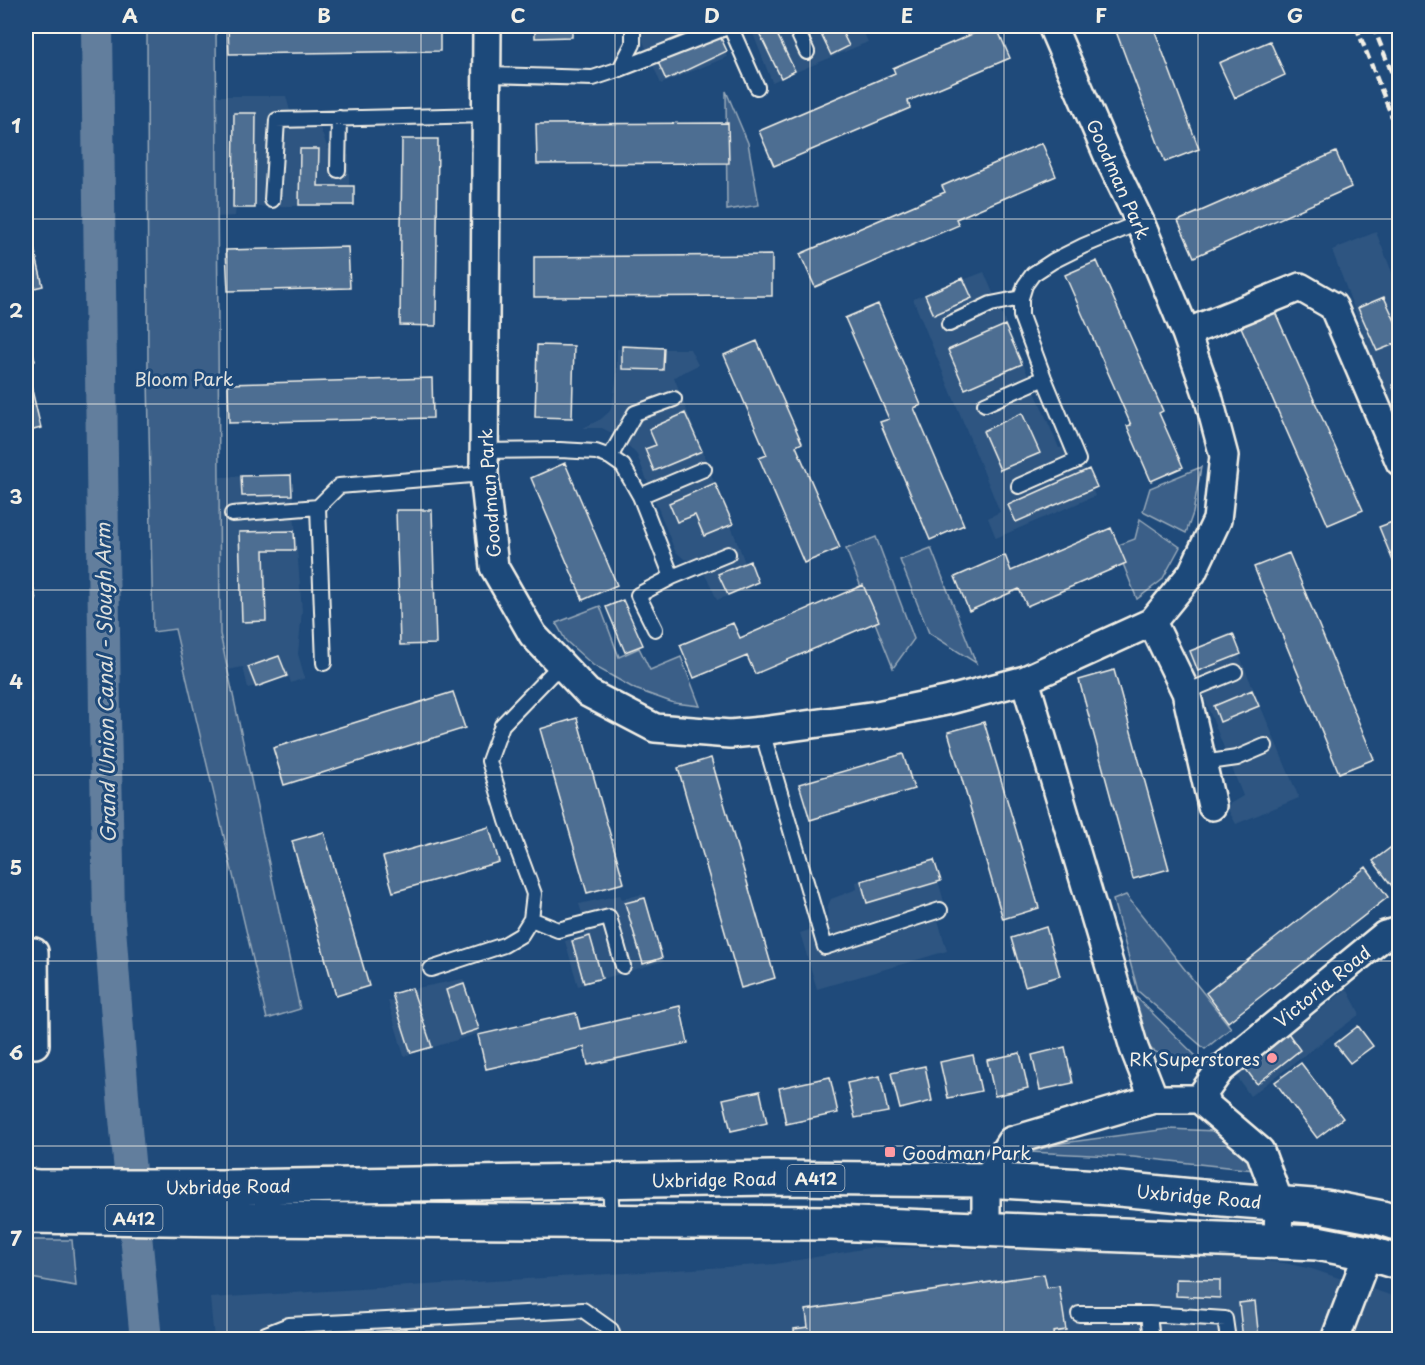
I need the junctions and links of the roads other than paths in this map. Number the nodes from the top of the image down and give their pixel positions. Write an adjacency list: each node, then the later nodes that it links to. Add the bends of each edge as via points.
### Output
1 (487, 26): 7 (street, Goodman Park)
2 (633, 26): 6 (lane, via 633,44)
3 (795, 26): 5 (lane)
4 (1052, 26): 13 (street, Goodman Park)
5 (807, 52)
6 (620, 69): 7 (lane, via 593,78); 8 (lane, via 730,27)
7 (488, 75): 9 (street, Goodman Park)
8 (757, 87)
9 (487, 115): 10 (lane); 21 (street, Goodman Park)
10 (339, 118): 11 (lane); 12 (lane, via 277,120)
11 (338, 170)
12 (272, 200)
13 (1140, 222): 14 (lane, via 1053,261 1033,274); 16 (street, Goodman Park)
14 (1021, 298): 15 (lane, via 991,304); 17 (lane, via 1021,316)
15 (949, 324)
16 (1186, 333): 22 (street, via 1300,287 1333,306); 30 (street, Goodman Park, via 1224,456 1217,520 1192,573)
17 (1044, 378): 19 (lane); 24 (lane, via 1078,460)
18 (674, 399): 20 (lane, via 635,413)
19 (984, 404)
20 (610, 457): 21 (lane, via 596,452 560,450); 25 (lane, via 623,465)
21 (484, 462): 26 (lane, via 339,486); 33 (street, Goodman Park, via 494,567 533,635)
22 (1400, 462)
23 (704, 469): 25 (lane)
24 (1019, 486)
25 (640, 496): 29 (lane)
26 (318, 507): 27 (lane); 32 (lane)
27 (232, 514)
28 (728, 555): 29 (lane)
29 (672, 577): 31 (lane, via 638,595)
30 (1152, 622): 35 (street, Goodman Park); 36 (street)
31 (655, 629)
32 (324, 663)
33 (561, 664): 37 (street, Goodman Park, via 588,693 654,728 730,734); 42 (lane, via 502,725 489,760 534,894)
34 (1235, 672): 36 (lane)
35 (1025, 680): 37 (street, Goodman Park, via 877,715); 48 (street, via 1134,1048)
36 (1186, 692): 39 (street)
37 (762, 730): 41 (lane, via 825,947)
38 (1265, 746): 39 (lane, via 1237,758)
39 (1202, 763): 40 (street)
40 (1212, 806)
41 (940, 910)
42 (531, 919): 45 (lane, via 558,930 609,917); 46 (lane, via 521,935 504,945)
43 (1400, 931): 49 (street, Victoria Road, via 1385,935 1220,1070)
44 (26, 952): 47 (street, via 33,952)
45 (623, 966)
46 (431, 969)
47 (35, 1044)
48 (1154, 1099): 49 (street); 51 (street, via 1011,1141)
49 (1199, 1099): 53 (street, via 1260,1151)
50 (610, 1180): 51 (main road, Uxbridge Road / A412); 52 (main road, Uxbridge Road / A412, via 230,1187); 54 (lane)
51 (986, 1180): 53 (main road, Uxbridge Road / A412); 56 (street)
52 (32, 1201): 54 (main road, Uxbridge Road / A412, via 230,1219)
53 (1279, 1202): 55 (main road, Uxbridge Road / A412, via 1325,1207); 57 (street)
54 (612, 1222): 56 (main road, Uxbridge Road / A412, via 832,1223)
55 (1400, 1224)
56 (986, 1230): 57 (main road, Uxbridge Road / A412)
57 (1278, 1241): 58 (main road, Uxbridge Road / A412, via 1317,1243)
58 (1368, 1253): 59 (main road, Uxbridge Road / A412); 66 (street)
59 (1400, 1263)
60 (1079, 1314): 61 (lane)
61 (1149, 1314): 64 (lane); 65 (lane, via 1225,1319)
62 (261, 1340): 63 (lane, via 289,1325 583,1310 611,1330)
63 (614, 1340)
64 (1152, 1340)
65 (1227, 1340)
66 (1335, 1340)

